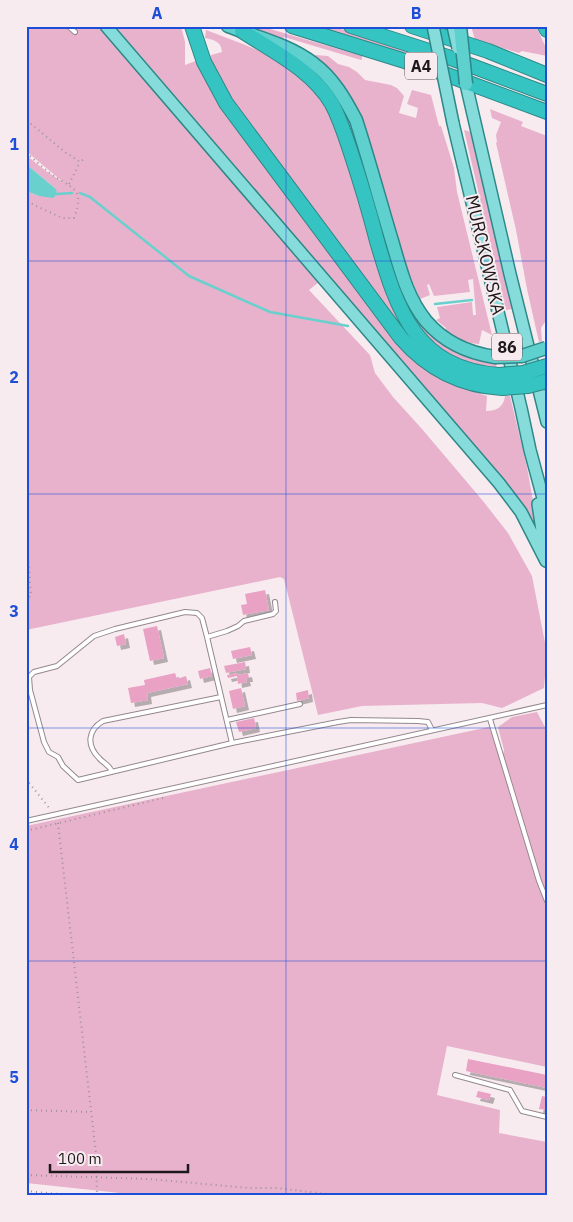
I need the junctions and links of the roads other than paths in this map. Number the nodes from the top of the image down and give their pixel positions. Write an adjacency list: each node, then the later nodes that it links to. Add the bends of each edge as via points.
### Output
1 (68, 26): 14 (lane)
2 (106, 26): 26 (main road, via 499,483 524,518)
3 (192, 26): 22 (highway, via 209,73 226,103 401,338 434,368 461,381 481,386)
4 (228, 26): 13 (highway)
5 (292, 26): 18 (highway, A4, via 434,70)
6 (351, 26): 17 (highway, A4, via 448,56)
7 (412, 26): 15 (highway)
8 (433, 26): 24 (main road, MURCKOWSKA / 86, bridge, via 452,123)
9 (453, 26): 16 (main road, MURCKOWSKA / 86, bridge)
10 (460, 26): 16 (highway, bridge)
11 (545, 26): 12 (highway)
12 (547, 30)
13 (242, 31): 19 (highway, bridge, via 294,52 314,64 346,102 356,120 400,270 415,306 434,329 469,351 495,357 522,356); 22 (highway, via 302,70 332,105 361,185 388,279 412,330 444,359)
14 (75, 32)
15 (547, 75)
16 (466, 84): 23 (main road, MURCKOWSKA / 86)
17 (547, 94)
18 (547, 112)
19 (546, 348)
20 (547, 366): 22 (highway, bridge)
21 (547, 381): 22 (highway, bridge, via 528,386)
22 (500, 382)
23 (547, 422)
24 (530, 450): 25 (main road, MURCKOWSKA / 86); 26 (main road)
25 (547, 513)
26 (547, 562)
27 (275, 602): 28 (lane, via 273,614 244,621)
28 (207, 637): 29 (lane); 36 (lane, via 202,618 197,613 185,612 94,636 57,666 34,672 29,677 41,733 49,752 58,757 78,780)
29 (221, 696): 33 (lane); 36 (lane, via 103,721 95,726 91,744 98,758 110,765)
30 (300, 704): 33 (lane)
31 (547, 705): 32 (lane)
32 (490, 719): 34 (lane); 38 (lane)
33 (227, 720): 35 (lane)
34 (432, 730): 35 (lane, via 428,722 351,720); 37 (lane)
35 (232, 743): 36 (lane)
36 (112, 772)
37 (26, 821)
38 (547, 901)
39 (455, 1075): 40 (lane, via 510,1090 522,1111)
40 (547, 1117)

